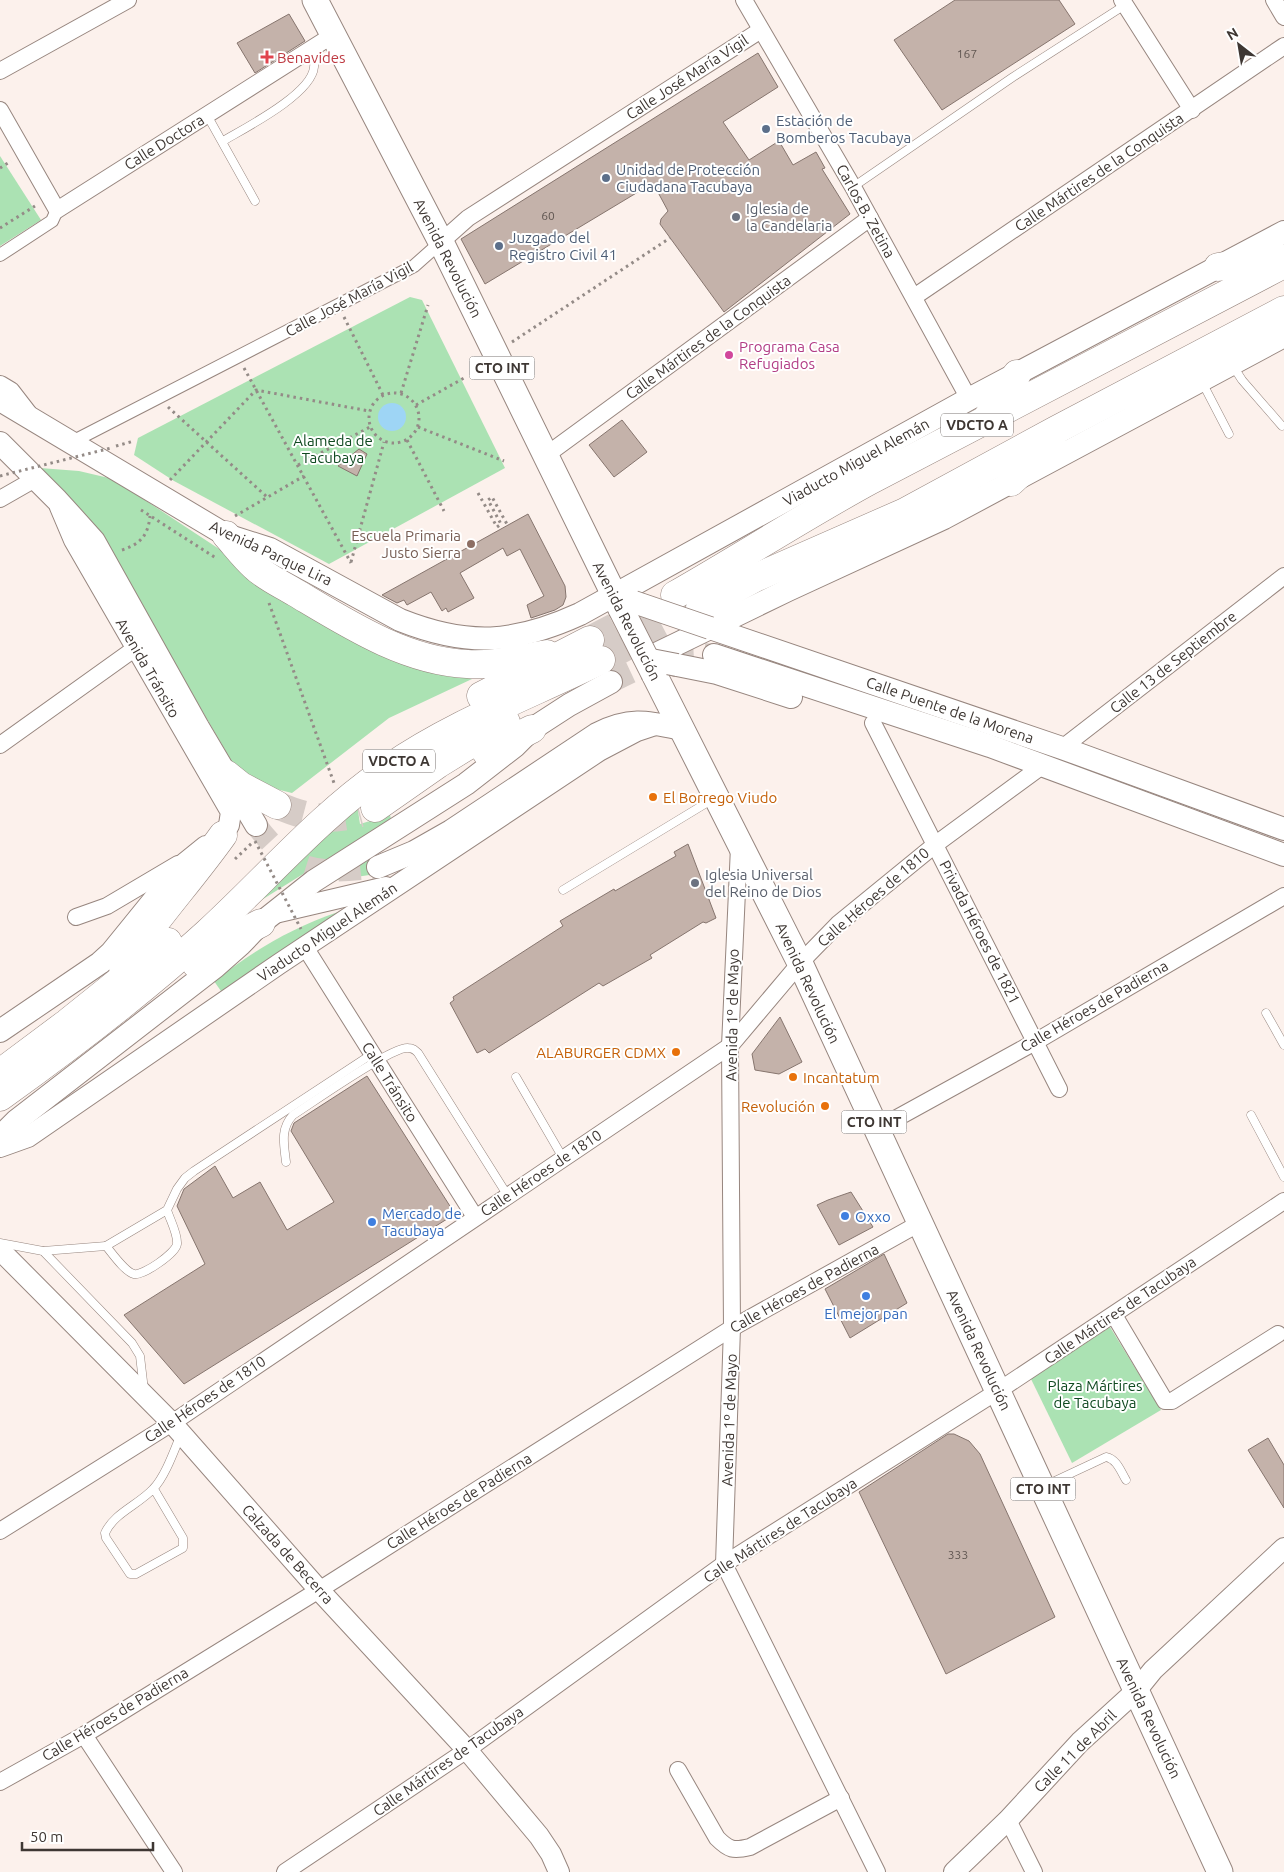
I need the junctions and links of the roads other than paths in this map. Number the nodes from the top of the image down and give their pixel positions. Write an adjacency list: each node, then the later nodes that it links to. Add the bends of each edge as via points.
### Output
1 (128, 0): 11 (street)
2 (315, 0): 8 (main road, Avenida Revolución / CTO INT)
3 (1274, 0): 6 (street)
4 (747, 1): 7 (street, Carlos B. Zetina)
5 (1124, 2): 13 (street); 16 (lane)
6 (1284, 17)
7 (761, 30): 16 (street, Carlos B. Zetina); 21 (street, Calle José María Vigil, via 468,218)
8 (334, 35): 10 (street, Calle Doctora); 21 (main road, Avenida Revolución / CTO INT)
9 (1284, 46): 13 (street, Calle Mártires de la Conquista)
10 (312, 48): 14 (street, Calle Doctora); 15 (lane, via 314,69 306,85 288,101)
11 (0, 71)
12 (0, 110): 18 (street)
13 (1192, 110): 26 (street, Calle Mártires de la Conquista)
14 (207, 115): 15 (lane); 18 (street, Calle Doctora)
15 (223, 141): 17 (lane)
16 (853, 187): 19 (street, Carlos B. Zetina)
17 (255, 201)
18 (57, 210): 22 (street, Calle Doctora, via 52,221)
19 (870, 218): 26 (street, Carlos B. Zetina); 44 (street, Calle Mártires de la Conquista)
20 (1284, 232): 25 (main road, Viaducto Miguel Alemán)
21 (441, 242): 42 (street, Calle José María Vigil, via 414,266); 44 (main road, Avenida Revolución / CTO INT)
22 (0, 255)
23 (1284, 258): 25 (highway)
24 (1284, 264): 38 (highway, Viaducto Miguel Alemán / VDCTO A)
25 (1218, 267): 32 (main road, Viaducto Miguel Alemán)
26 (914, 297): 35 (street, Carlos B. Zetina)
27 (1284, 310): 29 (highway, VDCTO A)
28 (1284, 325): 29 (highway)
29 (1236, 335): 40 (highway, VDCTO A)
30 (1284, 336): 31 (main road)
31 (1232, 364): 33 (main road); 39 (lane)
32 (1017, 374): 35 (main road, Viaducto Miguel Alemán); 38 (highway)
33 (1201, 380): 41 (lane); 46 (main road)
34 (0, 386): 37 (street, via 10,392)
35 (969, 399): 52 (main road, Viaducto Miguel Alemán)
36 (0, 400): 37 (main road, Avenida Parque Lira)
37 (28, 416): 42 (main road, Avenida Parque Lira)
38 (984, 421): 51 (highway, Viaducto Miguel Alemán / VDCTO A, via 804,517)
39 (1282, 426)
40 (1056, 430): 46 (highway, via 1040,454); 53 (highway, VDCTO A, via 905,512 755,578)
41 (1229, 434)
42 (72, 442): 49 (main road, Avenida Parque Lira, via 157,494)
43 (0, 444): 45 (main road)
44 (545, 456): 52 (main road, Avenida Revolución / CTO INT)
45 (35, 479): 47 (street); 48 (main road)
46 (1011, 482): 53 (main road, via 936,522)
47 (0, 499)
48 (57, 500): 54 (street, Avenida Tránsito, via 74,540); 65 (main road, via 94,541)
49 (231, 525): 52 (main road, Avenida Parque Lira, via 400,620 453,637 490,639 538,631 580,614); 56 (highway, via 255,568 356,628 422,656 454,663 483,664)
50 (1284, 576): 63 (street, Calle 13 de Septiembre)
51 (675, 595)
52 (624, 602): 53 (main road, Calle Puente de la Morena, bridge); 57 (main road, Avenida Revolución / CTO INT, bridge)
53 (712, 623): 57 (main road); 63 (main road, Calle Puente de la Morena)
54 (137, 647): 61 (street); 70 (street, Avenida Tránsito, via 231,812 229,825)
55 (714, 655): 62 (main road, Calle Puente de la Morena)
56 (592, 660): 60 (main road, via 569,705); 60 (highway, via 543,699 367,810 430,783); 82 (highway, VDCTO A, via 424,724 386,746 336,785 201,913); 84 (highway, VDCTO A, via 388,768 336,809 207,933)
57 (650, 666): 58 (main road, Calle Puente de la Morena, bridge, via 677,665 717,673); 59 (main road, Avenida Revolución / CTO INT)
58 (873, 723): 62 (main road, Calle Puente de la Morena, via 955,748); 72 (street, Privada Héroes de 1821)
59 (670, 727): 66 (main road, Avenida Revolución / CTO INT); 74 (main road, via 633,722 603,731 451,831 414,852); 75 (street, Viaducto Miguel Alemán, via 637,731 600,751)
60 (532, 729): 79 (main road, via 466,784 314,881)
61 (0, 745)
62 (990, 746): 64 (main road, Calle Puente de la Morena)
63 (1062, 748): 68 (main road, Calle Puente de la Morena)
64 (1042, 766): 72 (street, Calle Héroes de 1810); 73 (main road, Calle Puente de la Morena)
65 (226, 774): 67 (highway); 69 (main road)
66 (716, 797): 71 (main road, Avenida Revolución / CTO INT); 76 (lane)
67 (277, 805)
68 (1284, 829)
69 (255, 833)
70 (212, 842): 78 (street, via 107,906); 82 (highway, via 200,866 155,921); 85 (main road, via 180,868 100,963)
71 (740, 842): 81 (main road, Avenida Revolución / CTO INT); 89 (street, Avenida 1º de Mayo)
72 (936, 844): 81 (street, Calle Héroes de 1810, via 838,924); 87 (street, Privada Héroes de 1821)
73 (1284, 855)
74 (378, 866)
75 (400, 883): 79 (street); 80 (street, Viaducto Miguel Alemán)
76 (563, 890)
77 (1284, 896): 87 (street, Calle Héroes de Padierna)
78 (76, 917)
79 (267, 918): 84 (highway, via 224,942 171,982); 97 (main road, via 215,967 16,1121)
80 (303, 938): 90 (street, Calle Tránsito); 98 (street, Viaducto Miguel Alemán, via 28,1136)
81 (800, 963): 89 (street, Calle Héroes de 1810); 96 (main road, Avenida Revolución / CTO INT)
82 (109, 989): 86 (highway, VDCTO A)
83 (1266, 1013): 88 (lane)
84 (101, 1022): 86 (highway, VDCTO A)
85 (0, 1031)
86 (73, 1031): 91 (highway, VDCTO A); 94 (highway, VDCTO A)
87 (1035, 1042): 93 (street, Privada Héroes de 1821); 96 (street, Calle Héroes de Padierna)
88 (1284, 1044)
89 (730, 1046): 99 (street, Calle Héroes de 1810); 112 (street, Avenida 1º de Mayo)
90 (375, 1058): 100 (lane, via 286,1122); 102 (lane, via 407,1047 418,1053); 104 (lane, via 194,1171 177,1189); 105 (street, Calle Tránsito)
91 (0, 1073)
92 (516, 1077): 99 (lane)
93 (1059, 1089)
94 (0, 1098)
95 (1251, 1115): 101 (lane)
96 (877, 1128): 106 (main road, Avenida Revolución / CTO INT)
97 (0, 1137)
98 (0, 1147)
99 (563, 1158): 102 (street, Calle Héroes de 1810)
100 (286, 1162)
101 (1284, 1176)
102 (508, 1196): 105 (street, Calle Héroes de 1810)
103 (1284, 1201): 111 (street, Calle Mártires de Tacubaya)
104 (167, 1210): 108 (lane); 108 (lane, via 177,1245 173,1253 143,1273 134,1274 128,1270)
105 (475, 1217): 116 (street, Calle Héroes de 1810)
106 (920, 1223): 112 (street, Calle Héroes de Padierna); 114 (main road, Avenida Revolución / CTO INT)
107 (0, 1243): 110 (lane)
108 (106, 1246): 110 (lane)
109 (0, 1250): 115 (street, Calzada de Becerra)
110 (43, 1252): 115 (lane, via 132,1343 140,1356)
111 (1114, 1315): 113 (street, via 1169,1402); 114 (street, Calle Mártires de Tacubaya)
112 (732, 1328): 122 (street, Avenida 1º de Mayo); 123 (street, Calle Héroes de Padierna)
113 (1278, 1334)
114 (998, 1391): 118 (main road, Avenida Revolución / CTO INT); 122 (street, Calle Mártires de Tacubaya)
115 (145, 1394): 116 (street, Calzada de Becerra)
116 (177, 1428): 119 (lane, via 167,1466); 120 (street, Calle Héroes de 1810); 123 (street, Calzada de Becerra)
117 (1126, 1480): 118 (lane, via 1112,1458 1106,1457)
118 (1042, 1487): 124 (main road, Avenida Revolución / CTO INT)
119 (154, 1489): 119 (lane, via 183,1538 183,1548 136,1574 130,1574 105,1534 116,1519)
120 (0, 1531)
121 (1284, 1548): 124 (street, Calle 11 de Abril, via 1152,1668)
122 (724, 1564): 126 (street, Calle Mártires de Tacubaya); 129 (street, Avenida 1º de Mayo)
123 (319, 1590): 125 (street, Calle Héroes de Padierna); 126 (street, Calzada de Becerra)
124 (1136, 1691): 130 (street, Calle 11 de Abril, via 1080,1742); 137 (main road, Avenida Revolución / CTO INT)
125 (84, 1735): 128 (street, Calle Héroes de Padierna); 131 (street)
126 (467, 1750): 132 (street, Calle Mártires de Tacubaya); 133 (street, Calzada de Becerra, via 539,1836)
127 (678, 1770): 129 (street, via 717,1838 726,1847 737,1850 750,1847)
128 (0, 1782)
129 (840, 1798): 134 (street, Avenida 1º de Mayo)
130 (1008, 1820): 135 (street, Calle 11 de Abril); 136 (street)
131 (174, 1872)
132 (285, 1872)
133 (559, 1872)
134 (878, 1872)
135 (954, 1872)
136 (1034, 1872)
137 (1220, 1872)

